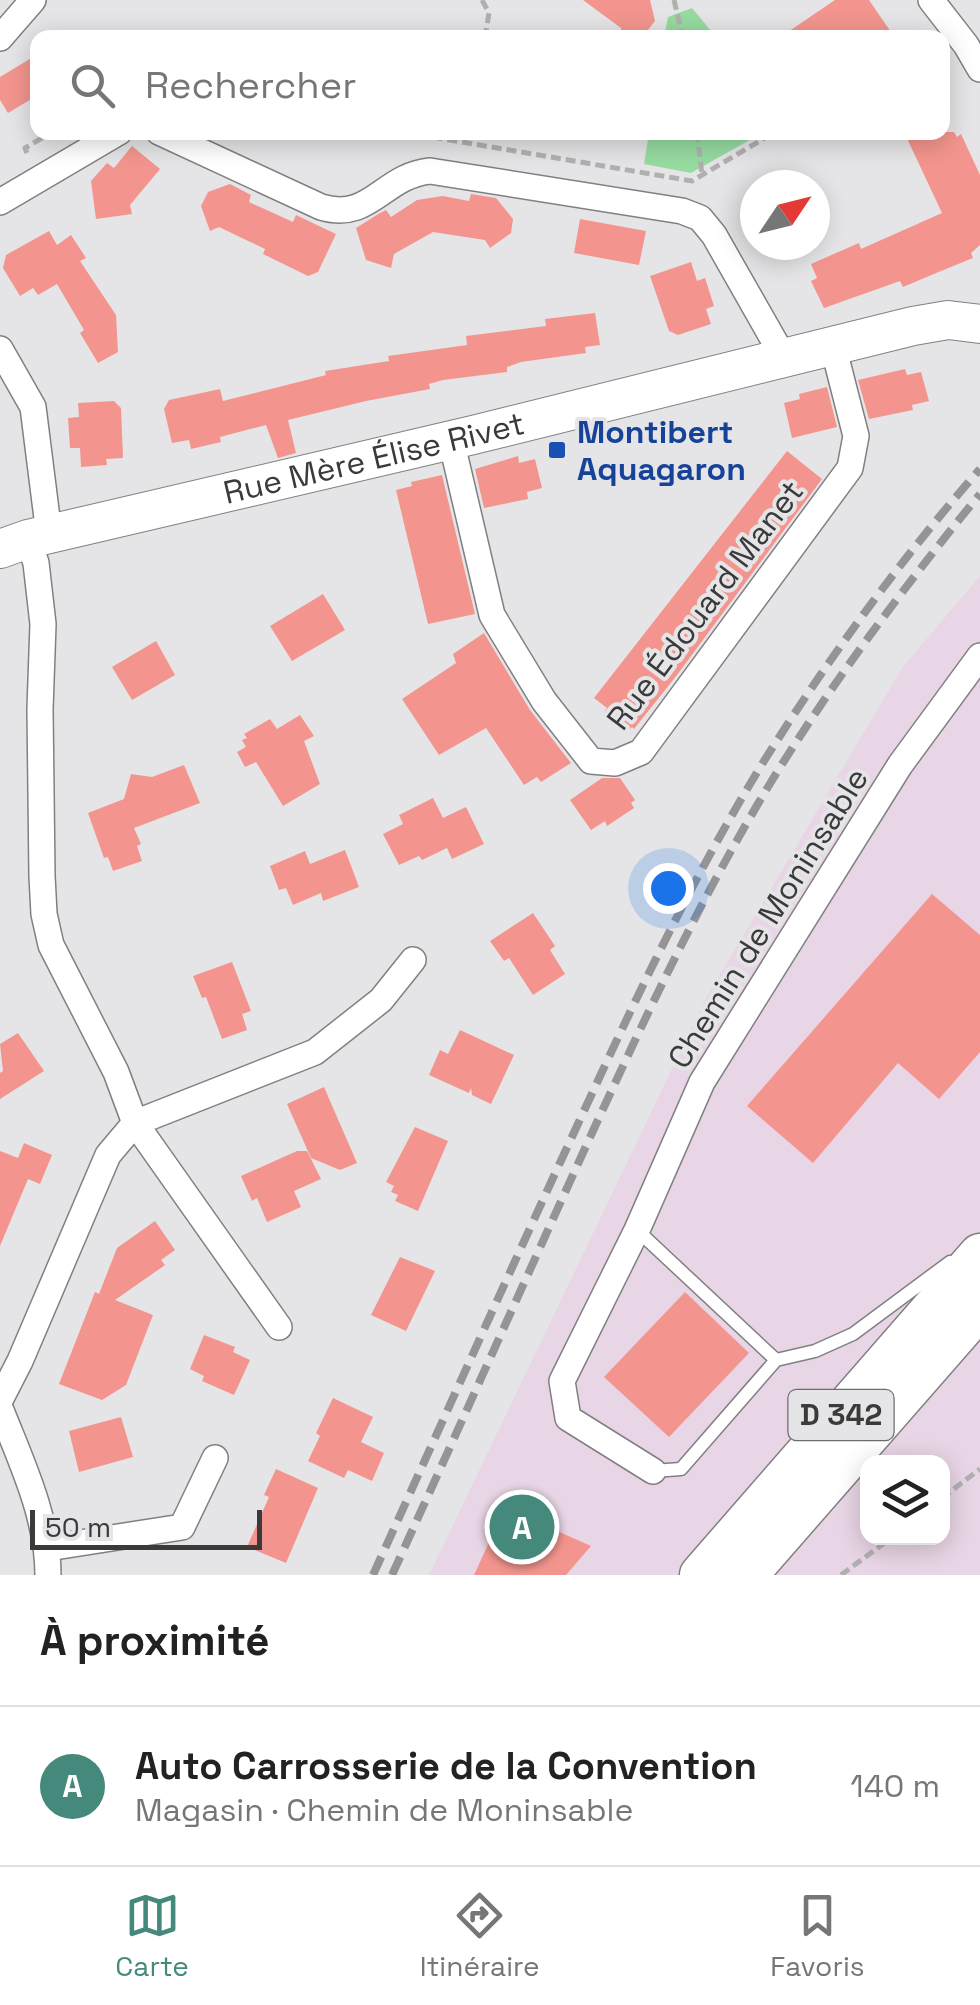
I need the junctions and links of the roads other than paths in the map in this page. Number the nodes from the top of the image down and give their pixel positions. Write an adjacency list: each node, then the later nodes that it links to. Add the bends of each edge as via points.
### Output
1 (32, 0): 3 (street)
2 (930, 0): 4 (street)
3 (0, 38)
4 (980, 69)
5 (105, 140): 7 (street)
6 (176, 140): 11 (street, via 341,213 410,173 430,170 682,210 714,235)
7 (0, 202)
8 (980, 324): 9 (street, Rue Mère Élise Rivet, via 948,320)
9 (832, 346): 11 (street, Rue Mère Élise Rivet); 12 (street, Rue Édouard Manet, via 856,436 850,468 640,752 615,763 591,761 544,701 492,615)
10 (0, 349): 13 (street, via 33,407)
11 (784, 358): 12 (street, Rue Mère Élise Rivet)
12 (452, 440): 13 (street, Rue Mère Élise Rivet)
13 (25, 541): 16 (street, via 36,563 43,624 44,914 51,945)
14 (980, 656): 17 (street, Chemin de Moninsable, via 900,765 702,1082)
15 (414, 960): 16 (street, via 382,1000 315,1052)
16 (135, 1123): 21 (street); 23 (street, via 108,1155)
17 (638, 1230): 22 (lane); 25 (street, Chemin de Moninsable, via 562,1380 568,1418)
18 (980, 1239): 22 (lane, via 854,1334)
19 (980, 1256): 28 (main road, D 342)
20 (980, 1307): 29 (main road, D 342)
21 (278, 1327)
22 (776, 1360): 25 (lane, Chemin de Moninsable, via 681,1469)
23 (0, 1404): 26 (street)
24 (215, 1458): 26 (street, via 182,1528)
25 (653, 1470)
26 (48, 1548): 27 (street)
27 (48, 1575)
28 (701, 1575)
29 (746, 1575)

